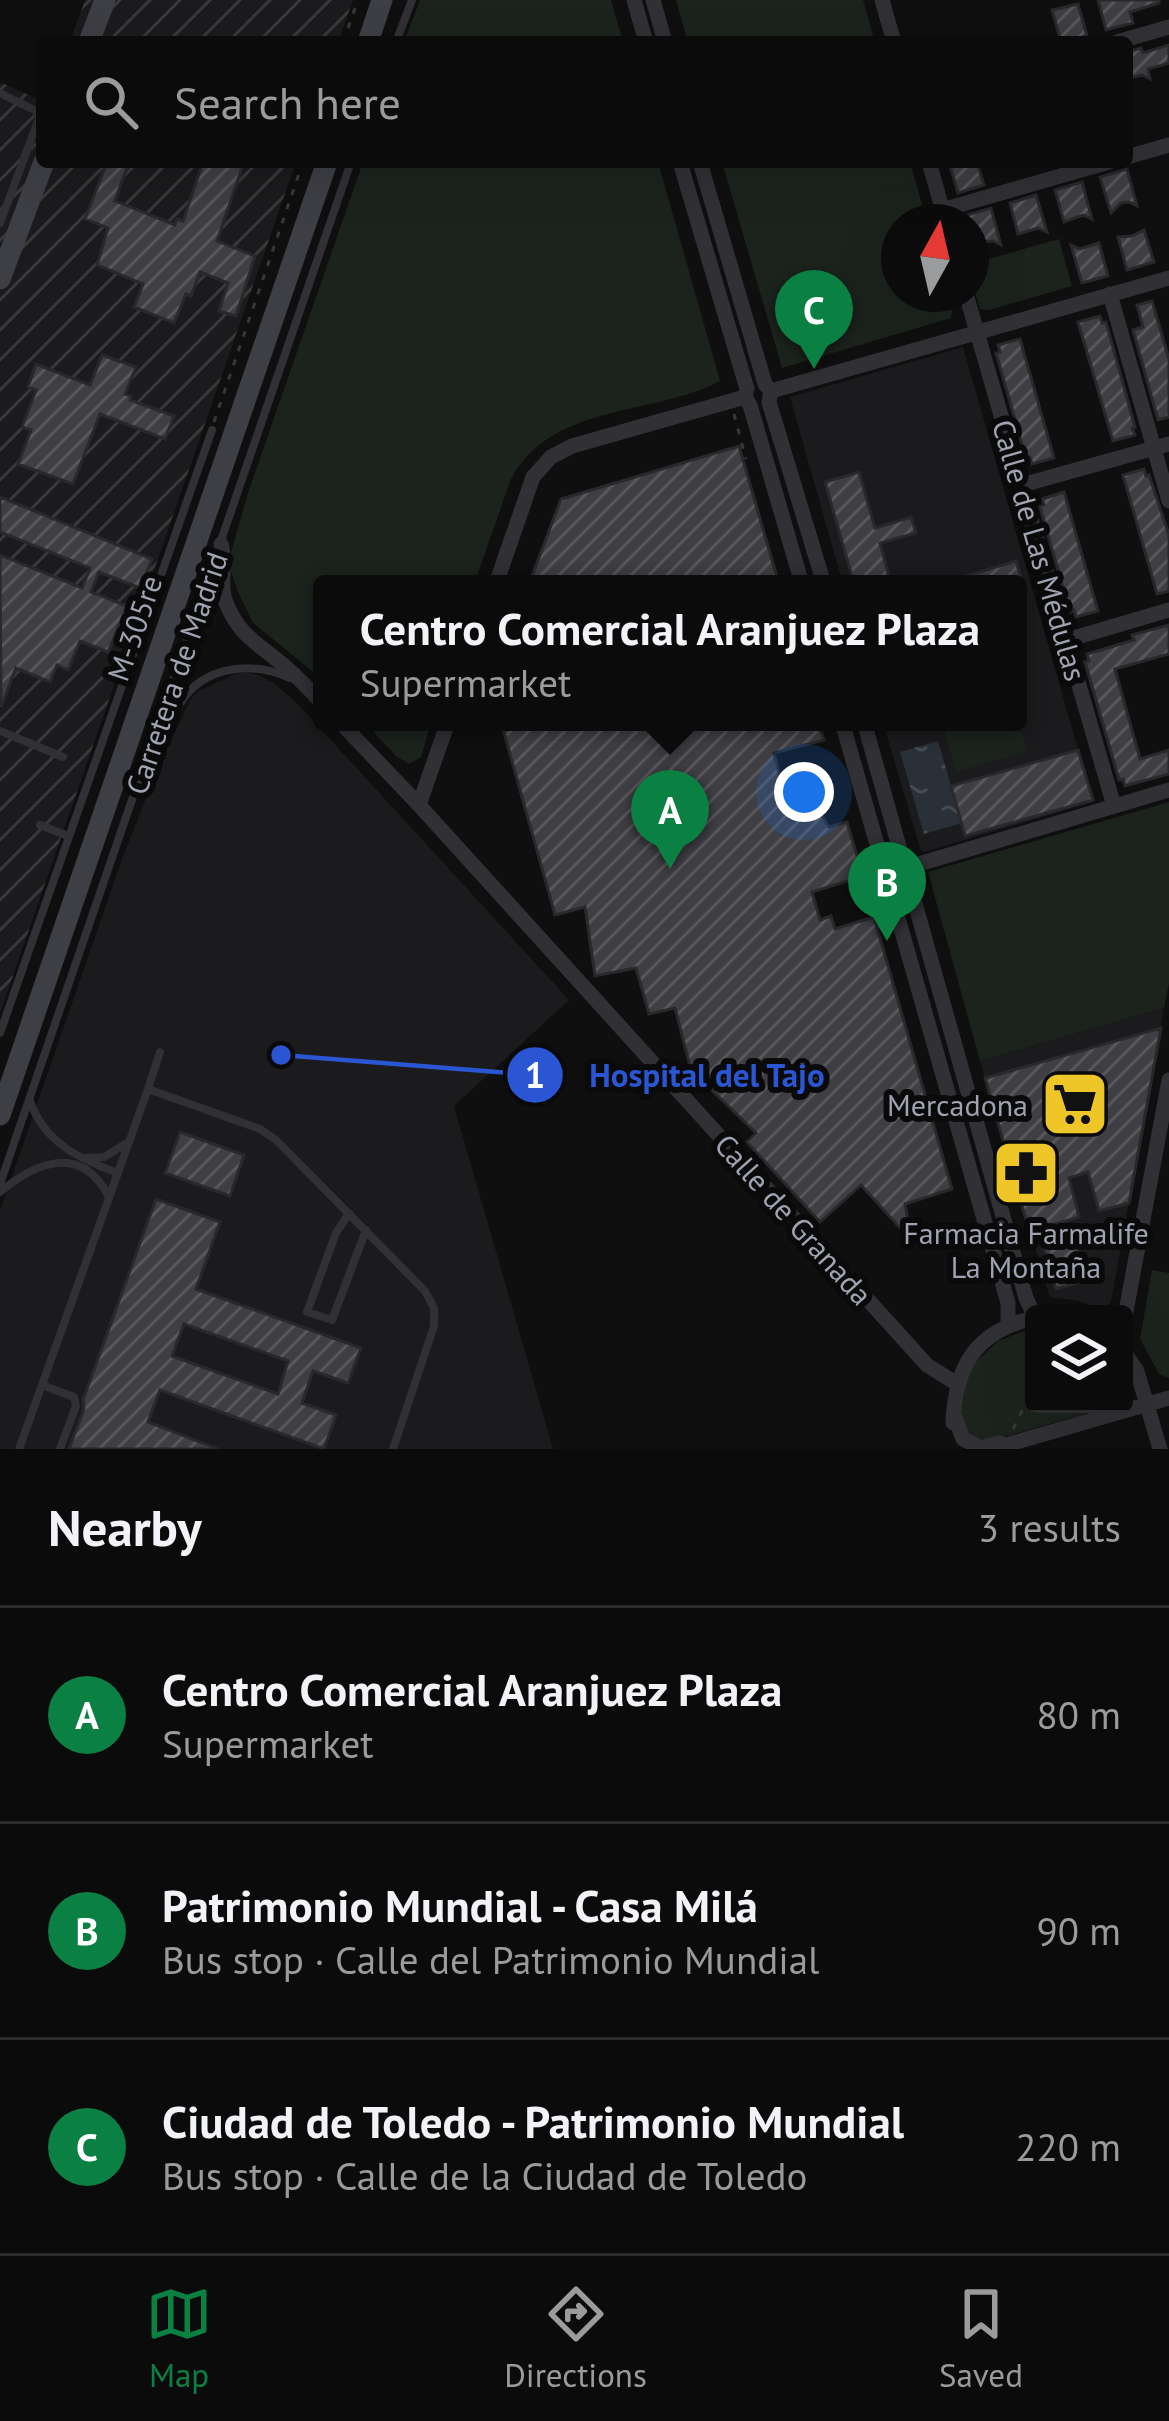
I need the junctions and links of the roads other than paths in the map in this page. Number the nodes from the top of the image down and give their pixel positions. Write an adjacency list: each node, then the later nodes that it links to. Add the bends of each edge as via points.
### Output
1 (105, 0): 8 (main road)
2 (382, 0): 9 (main road)
3 (409, 0): 10 (lane)
4 (634, 0): 11 (street)
5 (653, 0): 12 (street)
6 (882, 0): 13 (street)
7 (1169, 27): 14 (street)
8 (91, 36)
9 (370, 36)
10 (396, 36)
11 (644, 36)
12 (663, 36)
13 (892, 36)
14 (1133, 37)
15 (0, 93): 16 (lane)
16 (36, 110)
17 (36, 129): 29 (lane)
18 (1169, 145): 19 (street)
19 (1133, 155)
20 (42, 168): 31 (main road)
21 (325, 168): 67 (main road, M-305re)
22 (349, 168): 41 (lane, Carretera de Madrid)
23 (682, 168): 36 (street)
24 (702, 168): 35 (street)
25 (930, 168): 27 (street)
26 (1091, 168): 28 (street)
27 (940, 204)
28 (981, 204)
29 (0, 223)
30 (1169, 278): 32 (street)
31 (0, 279)
32 (1110, 294): 34 (street); 38 (street)
33 (971, 312): 34 (street, Calle de Las Médulas)
34 (977, 332): 35 (street); 39 (street, Calle de Las Médulas)
35 (768, 392): 36 (street, via 757,382); 44 (street)
36 (747, 397): 42 (street, via 550,457 533,477); 43 (street)
37 (212, 430): 60 (lane)
38 (1161, 446): 39 (street); 40 (street)
39 (1022, 485): 46 (street, Calle de Las Médulas)
40 (1169, 501)
41 (220, 544): 47 (street, via 221,584 237,626); 55 (lane, Carretera de Madrid)
42 (499, 575)
43 (799, 575)
44 (821, 575)
45 (1169, 610): 46 (street)
46 (1066, 640): 58 (street, Calle de Las Médulas)
47 (308, 688): 48 (street); 55 (lane, via 262,669 214,674 184,698)
48 (313, 693)
49 (0, 731): 54 (lane)
50 (349, 731): 57 (street, Calle de Granada)
51 (445, 731): 57 (street)
52 (845, 731): 78 (street, via 1008,1303)
53 (866, 731): 61 (street)
54 (63, 757)
55 (140, 778): 66 (lane, Carretera de Madrid)
56 (1169, 790): 58 (street)
57 (419, 805): 81 (street, Calle de Granada, via 927,1365)
58 (1114, 806): 61 (street)
59 (40, 825): 60 (lane)
60 (68, 836): 62 (lane)
61 (904, 868): 75 (street)
62 (0, 1033)
63 (160, 1052): 65 (lane)
64 (1169, 1080): 76 (street)
65 (148, 1089): 68 (lane); 73 (lane, via 260,1129)
66 (30, 1101): 69 (lane, via 51,1136); 71 (lane, Carretera de Madrid)
67 (1, 1110)
68 (128, 1142): 69 (lane); 70 (lane)
69 (82, 1159): 70 (lane)
70 (118, 1173): 72 (lane)
71 (0, 1188): 72 (lane, via 58,1162 99,1178)
72 (109, 1196): 82 (lane)
73 (349, 1213): 74 (lane); 74 (lane, via 307,1312 332,1320)
74 (366, 1230): 90 (lane, via 434,1308)
75 (1029, 1305)
76 (1127, 1305)
77 (1025, 1320): 78 (street)
78 (1008, 1326): 81 (street, via 977,1348)
79 (1133, 1369): 80 (street)
80 (1138, 1378): 84 (street); 86 (street, via 1130,1402)
81 (957, 1384): 85 (street)
82 (42, 1385): 88 (lane); 89 (lane, via 74,1397)
83 (1169, 1398): 84 (street)
84 (1147, 1404): 86 (street); 92 (street)
85 (954, 1414): 87 (street, via 970,1444); 91 (street)
86 (1098, 1418): 87 (street)
87 (1006, 1446)
88 (19, 1449)
89 (60, 1449)
90 (393, 1449)
91 (959, 1449)
92 (1160, 1449)

